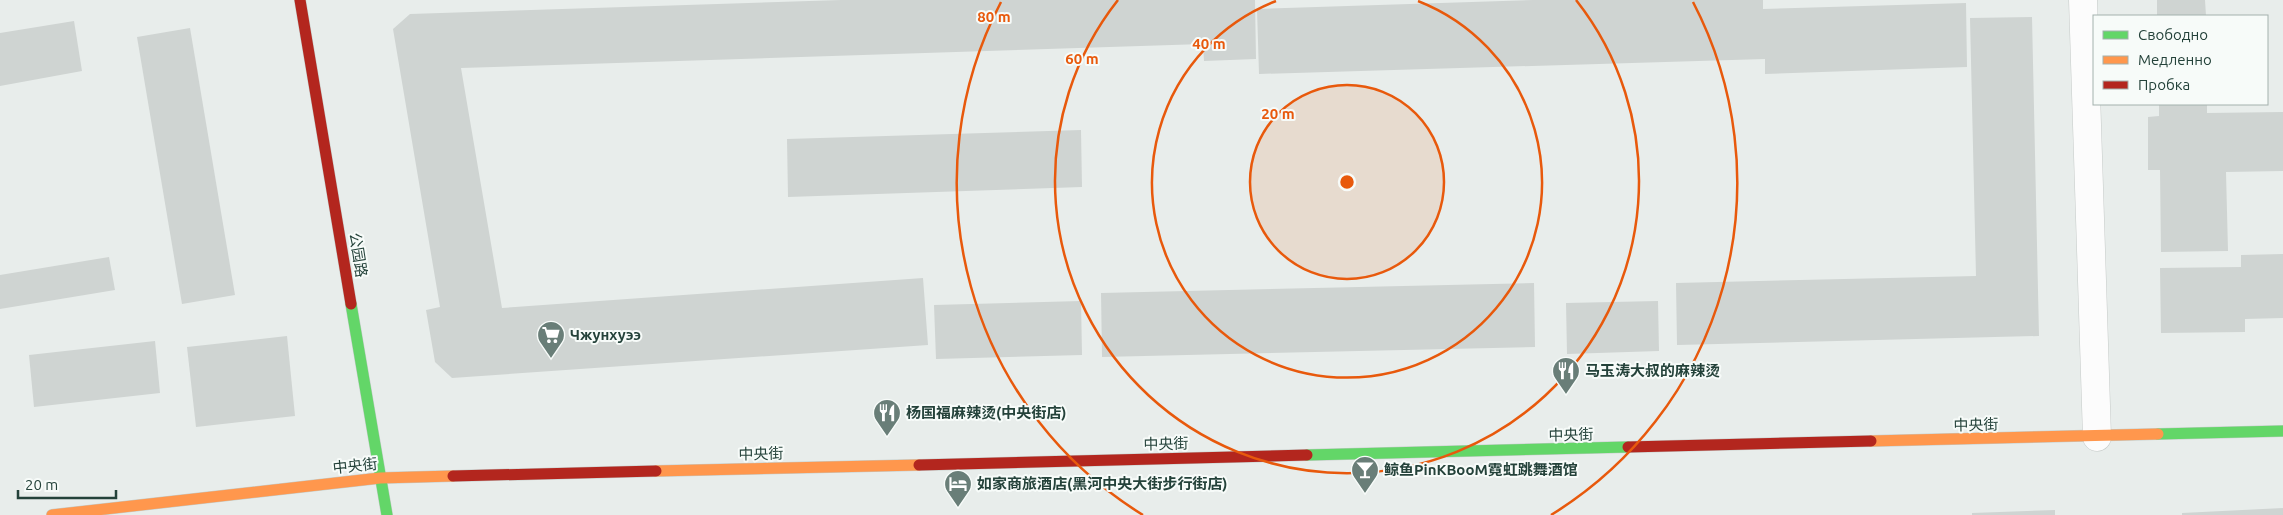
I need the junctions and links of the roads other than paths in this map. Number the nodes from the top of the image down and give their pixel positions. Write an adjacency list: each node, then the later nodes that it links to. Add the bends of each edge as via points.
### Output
1 (300, 0): 5 (street, 公园路)
2 (2083, 0): 4 (street)
3 (2283, 431): 4 (street, 中央街)
4 (2097, 437): 5 (street, 中央街)
5 (380, 478): 6 (street, 中央街); 7 (street, 公园路)
6 (52, 515)
7 (387, 515)

